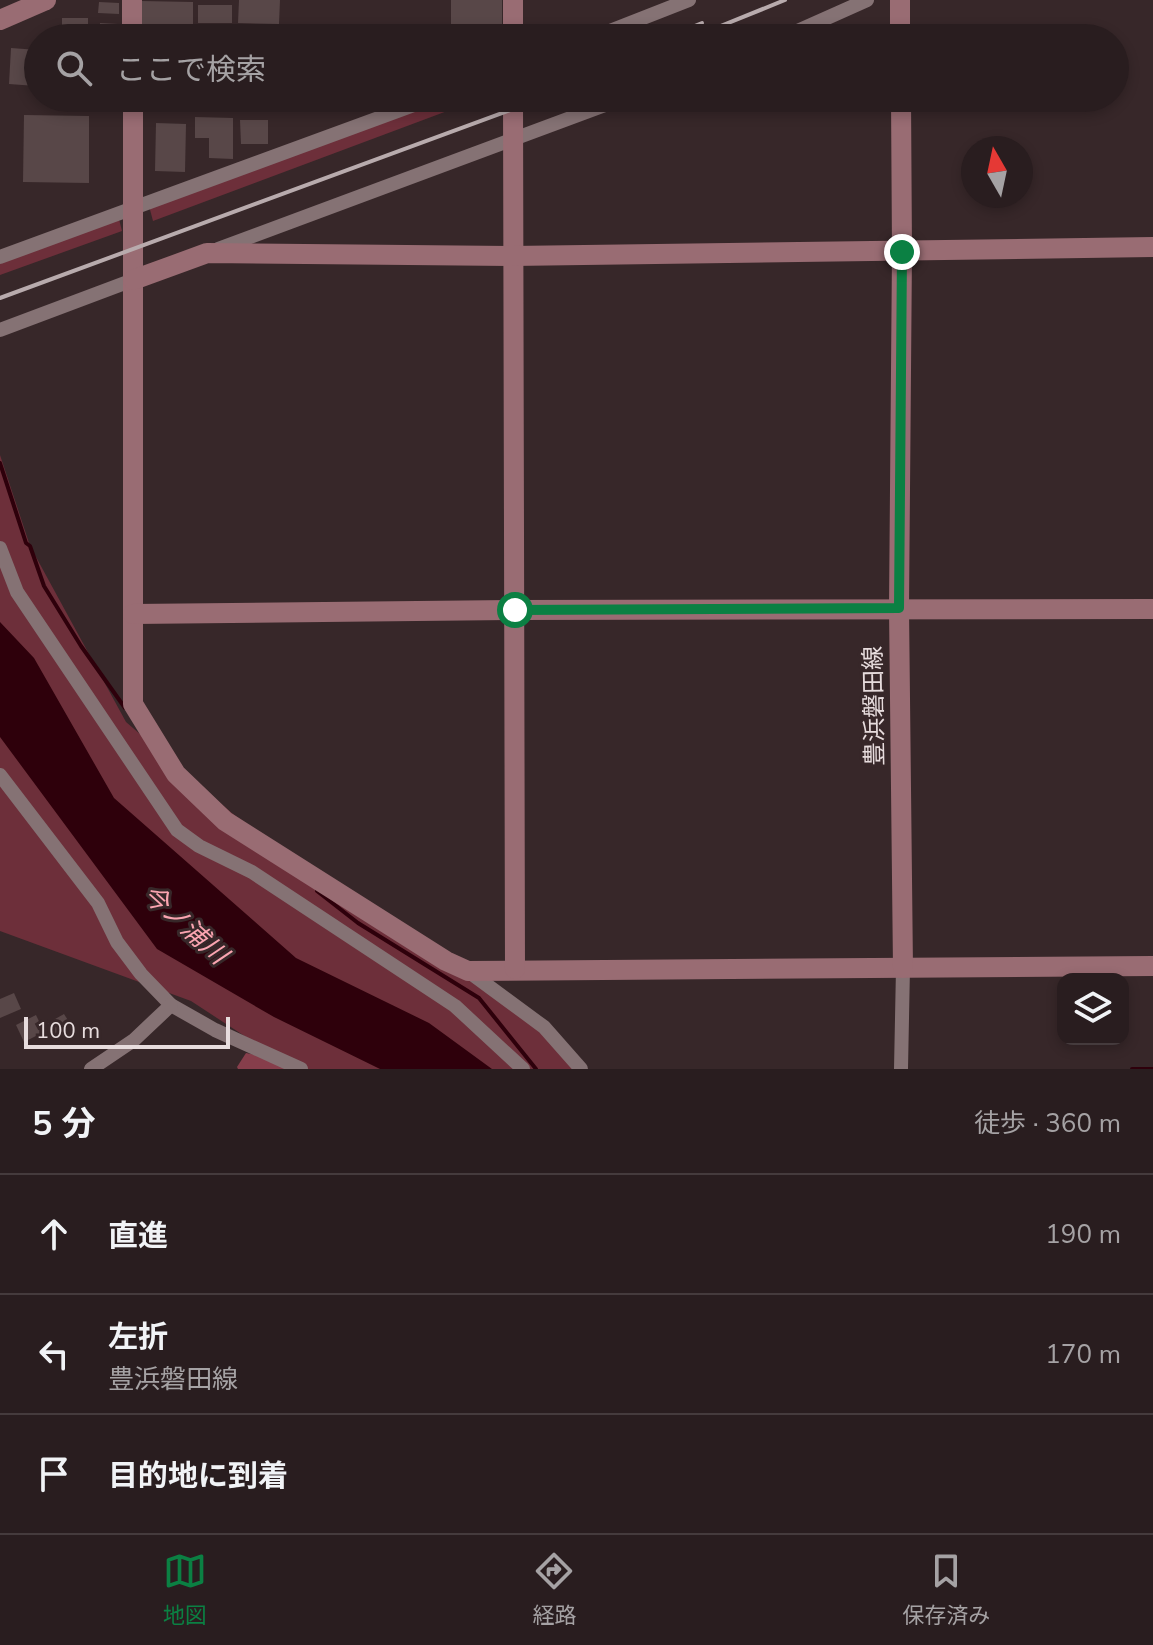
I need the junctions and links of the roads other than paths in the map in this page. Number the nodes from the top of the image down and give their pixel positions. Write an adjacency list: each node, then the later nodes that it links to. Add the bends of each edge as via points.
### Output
1 (46, 0): 7 (street)
2 (132, 0): 8 (street)
3 (513, 0): 9 (street)
4 (689, 0): 10 (street)
5 (867, 0): 11 (street)
6 (900, 0): 12 (street)
7 (0, 20)
8 (132, 24)
9 (513, 24)
10 (628, 24)
11 (813, 24)
12 (900, 24)
13 (133, 112): 19 (street)
14 (395, 112): 19 (street)
15 (513, 112): 18 (street)
16 (588, 112): 18 (street)
17 (901, 112): 21 (street, 豊浜磐田線)
18 (512, 141): 22 (street); 23 (street)
19 (133, 208): 24 (street); 25 (street)
20 (1153, 247): 21 (street)
21 (902, 252): 23 (street); 28 (street, 豊浜磐田線)
22 (207, 253): 23 (street); 25 (street)
23 (512, 256): 30 (street)
24 (0, 257)
25 (133, 280): 26 (street); 31 (street)
26 (0, 330)
27 (0, 548): 40 (street, via 17,592 177,830 252,872 455,1006)
28 (899, 608): 29 (street); 30 (street); 34 (street, 豊浜磐田線)
29 (1153, 609)
30 (515, 610): 31 (street); 35 (street)
31 (133, 614): 36 (street, via 133,704 176,774 225,821 257,843)
32 (0, 775): 37 (street, via 98,903 117,942)
33 (1153, 966): 34 (street)
34 (903, 968): 35 (street); 42 (street)
35 (515, 969): 36 (street)
36 (468, 971): 41 (street, via 544,1027)
37 (171, 1005): 38 (street, via 134,1040); 39 (street)
38 (91, 1069)
39 (301, 1069)
40 (523, 1069)
41 (581, 1069)
42 (901, 1069)

